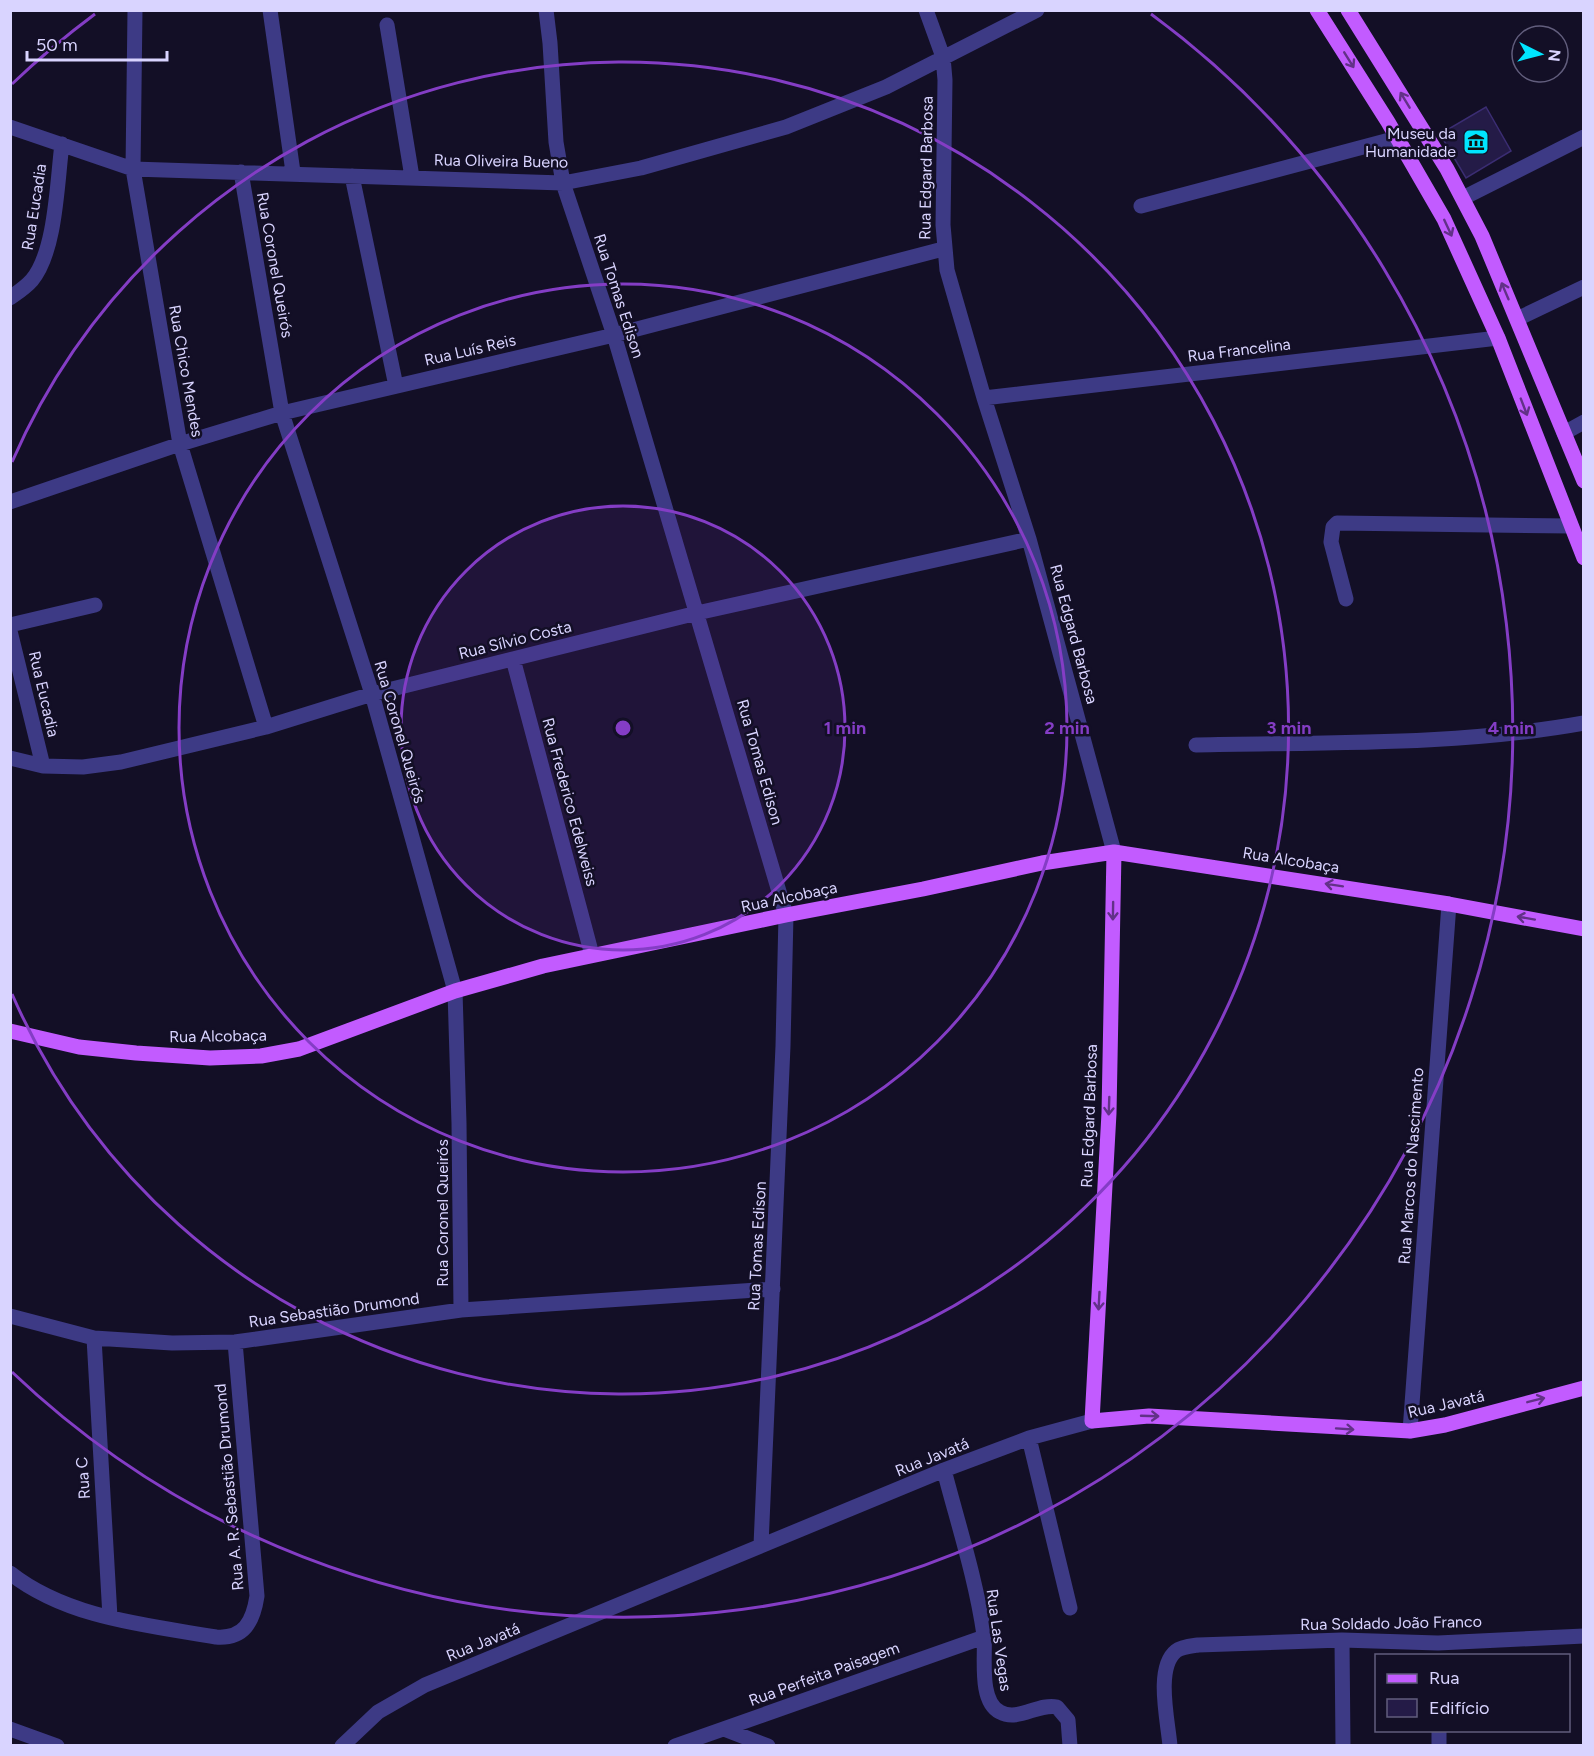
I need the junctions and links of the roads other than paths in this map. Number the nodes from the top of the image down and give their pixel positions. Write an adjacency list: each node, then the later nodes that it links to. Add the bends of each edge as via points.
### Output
1 (135, 10): 14 (street, Rua Chico Mendes)
2 (270, 10): 16 (street)
3 (546, 10): 19 (street, Rua Tomas Edison)
4 (926, 10): 9 (street, Rua Edgard Barbosa)
5 (1037, 10): 9 (street, Rua Oliveira Bueno)
6 (1317, 10): 12 (main road, one-way to 12)
7 (1348, 10): 20 (main road, one-way to 7)
8 (387, 25): 18 (street)
9 (943, 57): 19 (street, Rua Oliveira Bueno, via 877,91 786,127 641,168); 22 (street, Rua Edgard Barbosa)
10 (10, 127): 13 (street, Rua Oliveira Bueno)
11 (1584, 136): 20 (street)
12 (1397, 138): 21 (street); 27 (main road, one-way to 27, via 1444,219)
13 (62, 144): 14 (street, Rua Oliveira Bueno); 24 (street, Rua Eucadia, via 42,264 32,281)
14 (134, 169): 15 (street, Rua Oliveira Bueno); 33 (street, Rua Chico Mendes)
15 (241, 172): 16 (street, Rua Oliveira Bueno); 30 (street, Rua Coronel Queirós)
16 (292, 172): 17 (street, Rua Oliveira Bueno)
17 (352, 176): 18 (street, Rua Oliveira Bueno); 28 (street)
18 (412, 177): 19 (street, Rua Oliveira Bueno)
19 (562, 183): 26 (street, Rua Tomas Edison)
20 (1463, 198): 25 (main road, one-way to 20)
21 (1142, 206)
22 (943, 249): 26 (street, Rua Luís Reis); 29 (street, Rua Edgard Barbosa)
23 (1584, 287): 25 (street)
24 (10, 298)
25 (1517, 319): 32 (main road)
26 (614, 335): 28 (street, Rua Luís Reis); 41 (street, Rua Tomas Edison)
27 (1498, 338): 29 (street, Rua Francelina); 36 (main road, one-way to 36)
28 (396, 387): 30 (street, Rua Luís Reis)
29 (984, 398): 37 (street, Rua Edgard Barbosa)
30 (282, 413): 33 (street, Rua Luís Reis); 45 (street, Rua Coronel Queirós)
31 (1584, 422): 32 (street)
32 (1564, 433): 34 (main road)
33 (180, 444): 35 (street, Rua Luís Reis); 47 (street, Rua Chico Mendes)
34 (1584, 481)
35 (10, 502)
36 (1571, 526): 38 (main road); 39 (street, via 1342,521 1333,527 1331,542)
37 (1029, 539): 41 (street, Rua Sílvio Costa); 51 (street, Rua Edgard Barbosa)
38 (1584, 558)
39 (1346, 599)
40 (95, 605): 42 (street)
41 (698, 613): 44 (street, Rua Sílvio Costa); 53 (street, Rua Tomas Edison)
42 (10, 625)
43 (10, 631): 50 (street, Rua Eucadia)
44 (513, 659): 45 (street, Rua Sílvio Costa); 55 (street, Rua Frederico Edelweiss)
45 (372, 694): 47 (street, Rua Sílvio Costa); 56 (street, Rua Coronel Queirós)
46 (1584, 723): 48 (street, via 1397,741)
47 (266, 727): 50 (street, Rua Sílvio Costa, via 121,762 83,767)
48 (1196, 745)
49 (10, 758): 50 (street, Rua Sílvio Costa)
50 (42, 766)
51 (1114, 852): 52 (main road, Rua Alcobaça, one-way to 51); 53 (main road, Rua Alcobaça); 64 (main road, Rua Edgard Barbosa, one-way to 64, via 1108,1113)
52 (1449, 904): 54 (main road, Rua Alcobaça, one-way to 52); 65 (street, Rua Marcos do Nascimento)
53 (786, 915): 55 (main road, Rua Alcobaça); 58 (street, Rua Tomas Edison)
54 (1584, 928)
55 (592, 955): 56 (main road, Rua Alcobaça)
56 (455, 991): 57 (main road, Rua Alcobaça, via 299,1049 261,1056 210,1058 136,1053 79,1047); 59 (street, Rua Coronel Queirós)
57 (10, 1031)
58 (773, 1289): 59 (street, Rua Sebastião Drumond); 68 (street, Rua Tomas Edison)
59 (461, 1310): 62 (street, Rua Sebastião Drumond)
60 (10, 1316): 61 (street, Rua Sebastião Drumond)
61 (94, 1338): 62 (street, Rua Sebastião Drumond); 71 (street, Rua C)
62 (235, 1342): 71 (street, Rua A. R. Sebastião Drumond, via 257,1596 248,1626 232,1638 216,1637)
63 (1584, 1388): 65 (main road, Rua Javatá, one-way to 63)
64 (1092, 1421): 65 (main road, Rua Javatá, one-way to 65, via 1149,1416); 66 (street, Rua Javatá)
65 (1410, 1431)
66 (1029, 1438): 67 (street, Rua Javatá); 70 (street)
67 (944, 1470): 68 (street, Rua Javatá); 73 (street, Rua Las Vegas)
68 (762, 1545): 79 (street, Rua Javatá, via 425,1685 378,1712)
69 (10, 1573): 71 (street, Rua A. R. Sebastião Drumond, via 60,1603)
70 (1070, 1608)
71 (110, 1617)
72 (1584, 1635): 75 (street, Rua Soldado João Franco)
73 (984, 1637): 77 (street, Rua Perfeita Paisagem); 82 (street, Rua Las Vegas, via 984,1672 991,1703 1002,1714 1015,1716 1041,1707 1058,1707 1070,1727)
74 (1342, 1640): 75 (street, Rua Soldado João Franco); 83 (street, Rua Soldado João Franco, via 1178,1649 1167,1660 1164,1677); 84 (street)
75 (1438, 1649)
76 (10, 1729): 78 (street)
77 (724, 1729): 80 (street, Rua Perfeita Paisagem); 81 (street)
78 (57, 1746)
79 (342, 1746)
80 (675, 1746)
81 (768, 1746)
82 (1070, 1746)
83 (1170, 1746)
84 (1343, 1746)

